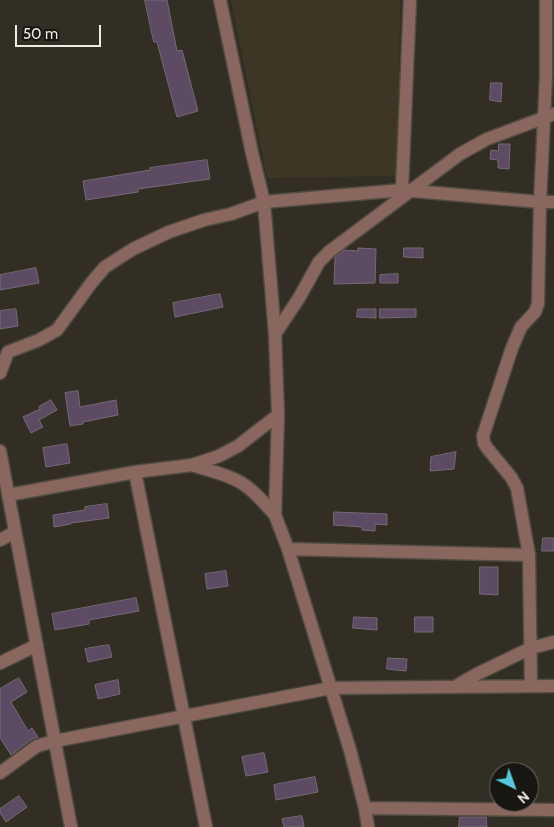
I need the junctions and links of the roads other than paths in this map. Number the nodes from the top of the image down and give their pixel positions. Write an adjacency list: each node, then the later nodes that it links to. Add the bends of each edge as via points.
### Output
1 (220, 0): 7 (street)
2 (410, 0): 6 (street)
3 (546, 0): 4 (street)
4 (550, 77): 5 (street)
5 (549, 117): 6 (street, via 487,139); 8 (street)
6 (407, 190): 7 (street); 8 (street); 10 (street, via 330,251)
7 (264, 202): 10 (street); 11 (street, via 168,232 133,248 92,282 57,330 39,340)
8 (540, 202): 9 (street); 22 (street, via 538,304 521,327 512,348 483,436 487,448 517,488)
9 (554, 202)
10 (275, 334): 13 (street)
11 (4, 347): 12 (street)
12 (0, 373)
13 (278, 416): 15 (street, via 238,446); 18 (street)
14 (0, 451): 17 (street)
15 (192, 465): 16 (street); 18 (street, via 242,483)
16 (136, 472): 17 (street); 31 (street)
17 (8, 495): 19 (street)
18 (275, 515): 21 (street)
19 (15, 532): 20 (street); 24 (street)
20 (0, 540)
21 (288, 549): 22 (street); 30 (street)
22 (529, 555): 25 (street)
23 (554, 642): 25 (street)
24 (37, 645): 26 (street); 32 (street)
25 (531, 648): 27 (street); 29 (street)
26 (0, 664)
27 (531, 686): 28 (street); 29 (street)
28 (554, 686)
29 (456, 687): 30 (street)
30 (331, 688): 31 (street); 34 (street)
31 (184, 716): 32 (street); 37 (street)
32 (55, 741): 33 (street, via 37,746); 36 (street)
33 (0, 773)
34 (365, 808): 35 (street); 38 (street)
35 (554, 810)
36 (71, 827)
37 (206, 827)
38 (368, 827)

